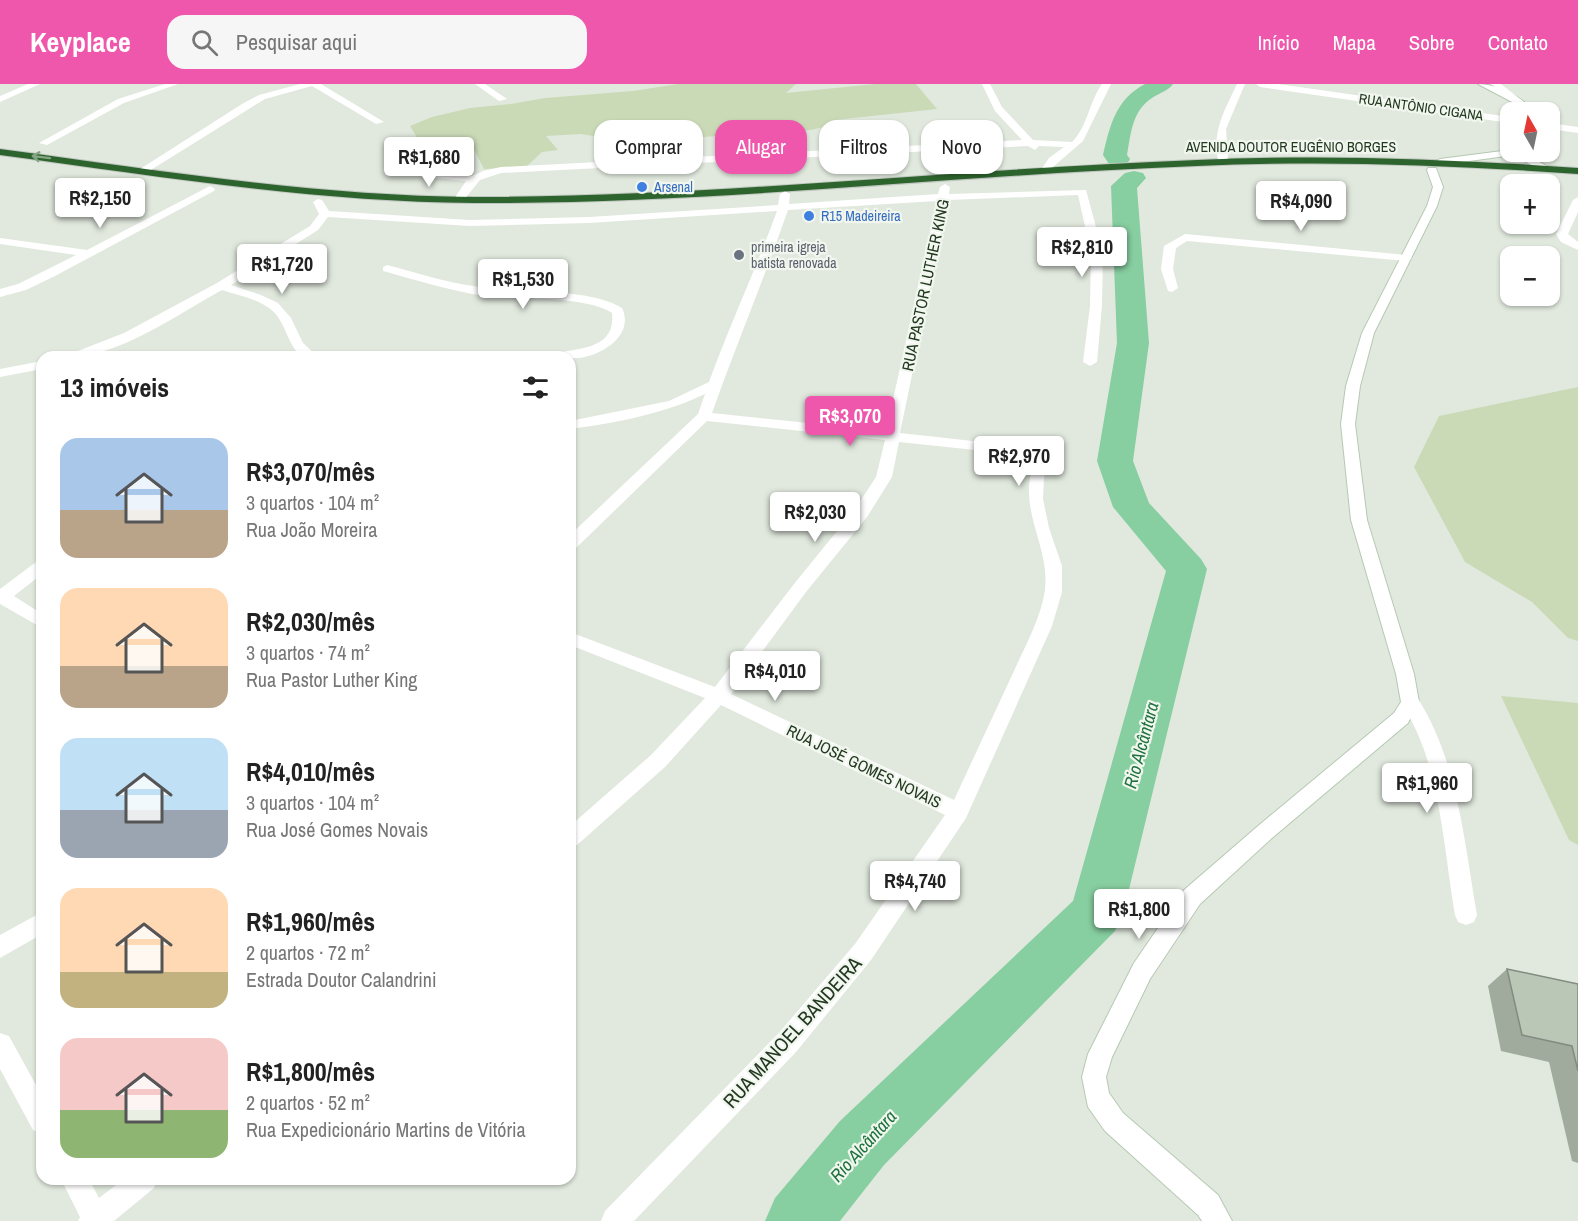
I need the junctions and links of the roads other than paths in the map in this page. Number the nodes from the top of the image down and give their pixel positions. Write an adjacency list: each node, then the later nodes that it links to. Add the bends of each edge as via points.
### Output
1 (36, 84): 11 (street)
2 (174, 84): 18 (street, via 121,101)
3 (312, 84): 15 (street); 31 (street, via 245,106)
4 (482, 84): 12 (street)
5 (986, 84): 19 (street, via 992,99)
6 (1107, 84): 20 (street, via 1098,94 1087,128)
7 (1241, 84): 23 (street, via 1220,130)
8 (1260, 84): 14 (street, RUA ANTÔNIO CIGANA)
9 (1482, 84): 13 (street)
10 (1495, 84): 13 (street)
11 (0, 99)
12 (502, 99)
13 (1520, 102)
14 (1500, 119)
15 (379, 122)
16 (1560, 127): 17 (street)
17 (1578, 130)
18 (44, 143)
19 (1030, 143): 20 (street); 25 (street); 34 (street, via 501,170)
20 (1074, 145): 25 (street)
21 (0, 152): 31 (highway, AVENIDA DOUTOR EUGÊNIO BORGES, one-way to 21)
22 (1500, 155): 27 (street)
23 (1223, 160): 26 (highway, AVENIDA DOUTOR EUGÊNIO BORGES); 27 (highway, AVENIDA DOUTOR EUGÊNIO BORGES)
24 (1534, 162): 28 (street)
25 (1048, 165): 33 (highway, AVENIDA DOUTOR EUGÊNIO BORGES); 39 (highway, AVENIDA DOUTOR EUGÊNIO BORGES, via 902,181 650,195)
26 (1188, 166): 27 (highway, AVENIDA DOUTOR EUGÊNIO BORGES); 33 (highway, AVENIDA DOUTOR EUGÊNIO BORGES)
27 (1436, 166): 28 (highway, AVENIDA DOUTOR EUGÊNIO BORGES); 35 (highway, AVENIDA DOUTOR EUGÊNIO BORGES); 49 (street, via 1438,187 1432,206)
28 (1545, 168): 32 (highway, AVENIDA DOUTOR EUGÊNIO BORGES)
29 (35, 169): 36 (highway, AVENIDA DOUTOR EUGÊNIO BORGES)
30 (388, 170): 34 (street)
31 (142, 171): 39 (highway, AVENIDA DOUTOR EUGÊNIO BORGES, via 318,192)
32 (1578, 171)
33 (1079, 172): 37 (highway, AVENIDA DOUTOR EUGÊNIO BORGES)
34 (471, 179): 39 (street)
35 (1578, 180)
36 (210, 189): 41 (highway, AVENIDA DOUTOR EUGÊNIO BORGES); 48 (street)
37 (945, 191): 38 (highway, AVENIDA DOUTOR EUGÊNIO BORGES); 43 (street); 57 (street, via 1082,192 1097,253); 63 (street, RUA PASTOR LUTHER KING)
38 (785, 194): 42 (highway, AVENIDA DOUTOR EUGÊNIO BORGES); 43 (street)
39 (459, 199)
40 (1578, 200): 47 (street, via 1562,234)
41 (318, 202): 42 (highway, AVENIDA DOUTOR EUGÊNIO BORGES, via 462,208); 44 (street)
42 (582, 206): 45 (street)
43 (783, 209): 45 (street); 60 (street)
44 (325, 214): 45 (street, via 470,223); 51 (street, via 314,228)
45 (589, 220)
46 (0, 241): 48 (street)
47 (1578, 247)
48 (87, 253): 53 (street, via 22,287)
49 (1406, 258): 52 (street, via 1192,236 1170,246 1167,269); 70 (street, via 1368,333 1353,386 1348,424 1359,520)
50 (387, 268): 56 (street, via 472,290 577,298 606,303 618,311 621,323 616,336 596,348)
51 (221, 286): 54 (street, via 129,336); 55 (street, via 266,301 284,317)
52 (1172, 288)
53 (0, 293)
54 (90, 351)
55 (302, 351)
56 (576, 352)
57 (1090, 362)
58 (36, 366): 59 (street)
59 (0, 373)
60 (716, 384): 61 (street); 62 (street, via 673,404)
61 (704, 416): 63 (street); 64 (street)
62 (576, 424)
63 (894, 435): 69 (street, RUA PASTOR LUTHER KING, via 884,477 861,513); 71 (street, RUA MANOEL BANDEIRA, via 1026,451 1040,465 1035,500 1054,566 1053,592 1043,626)
64 (576, 538)
65 (36, 571): 66 (street)
66 (1, 597): 67 (street)
67 (36, 618)
68 (576, 640): 69 (street, RUA JOSÉ GOMES NOVAIS)
69 (719, 696): 71 (street, RUA JOSÉ GOMES NOVAIS); 72 (street, RUA PASTOR LUTHER KING, via 658,761)
70 (1410, 702): 73 (street, via 1420,714 1431,742); 82 (street, via 1401,718 1192,897 1142,971 1100,1054 1094,1077 1098,1098 1114,1122 1208,1205)
71 (959, 812): 81 (street, RUA MANOEL BANDEIRA, via 863,952 787,1043)
72 (576, 834)
73 (1466, 915)
74 (36, 926): 75 (street)
75 (0, 947)
76 (0, 1045): 77 (street)
77 (36, 1110)
78 (77, 1185): 80 (street)
79 (138, 1185): 80 (street)
80 (95, 1220)
81 (615, 1221)
82 (1218, 1221)

